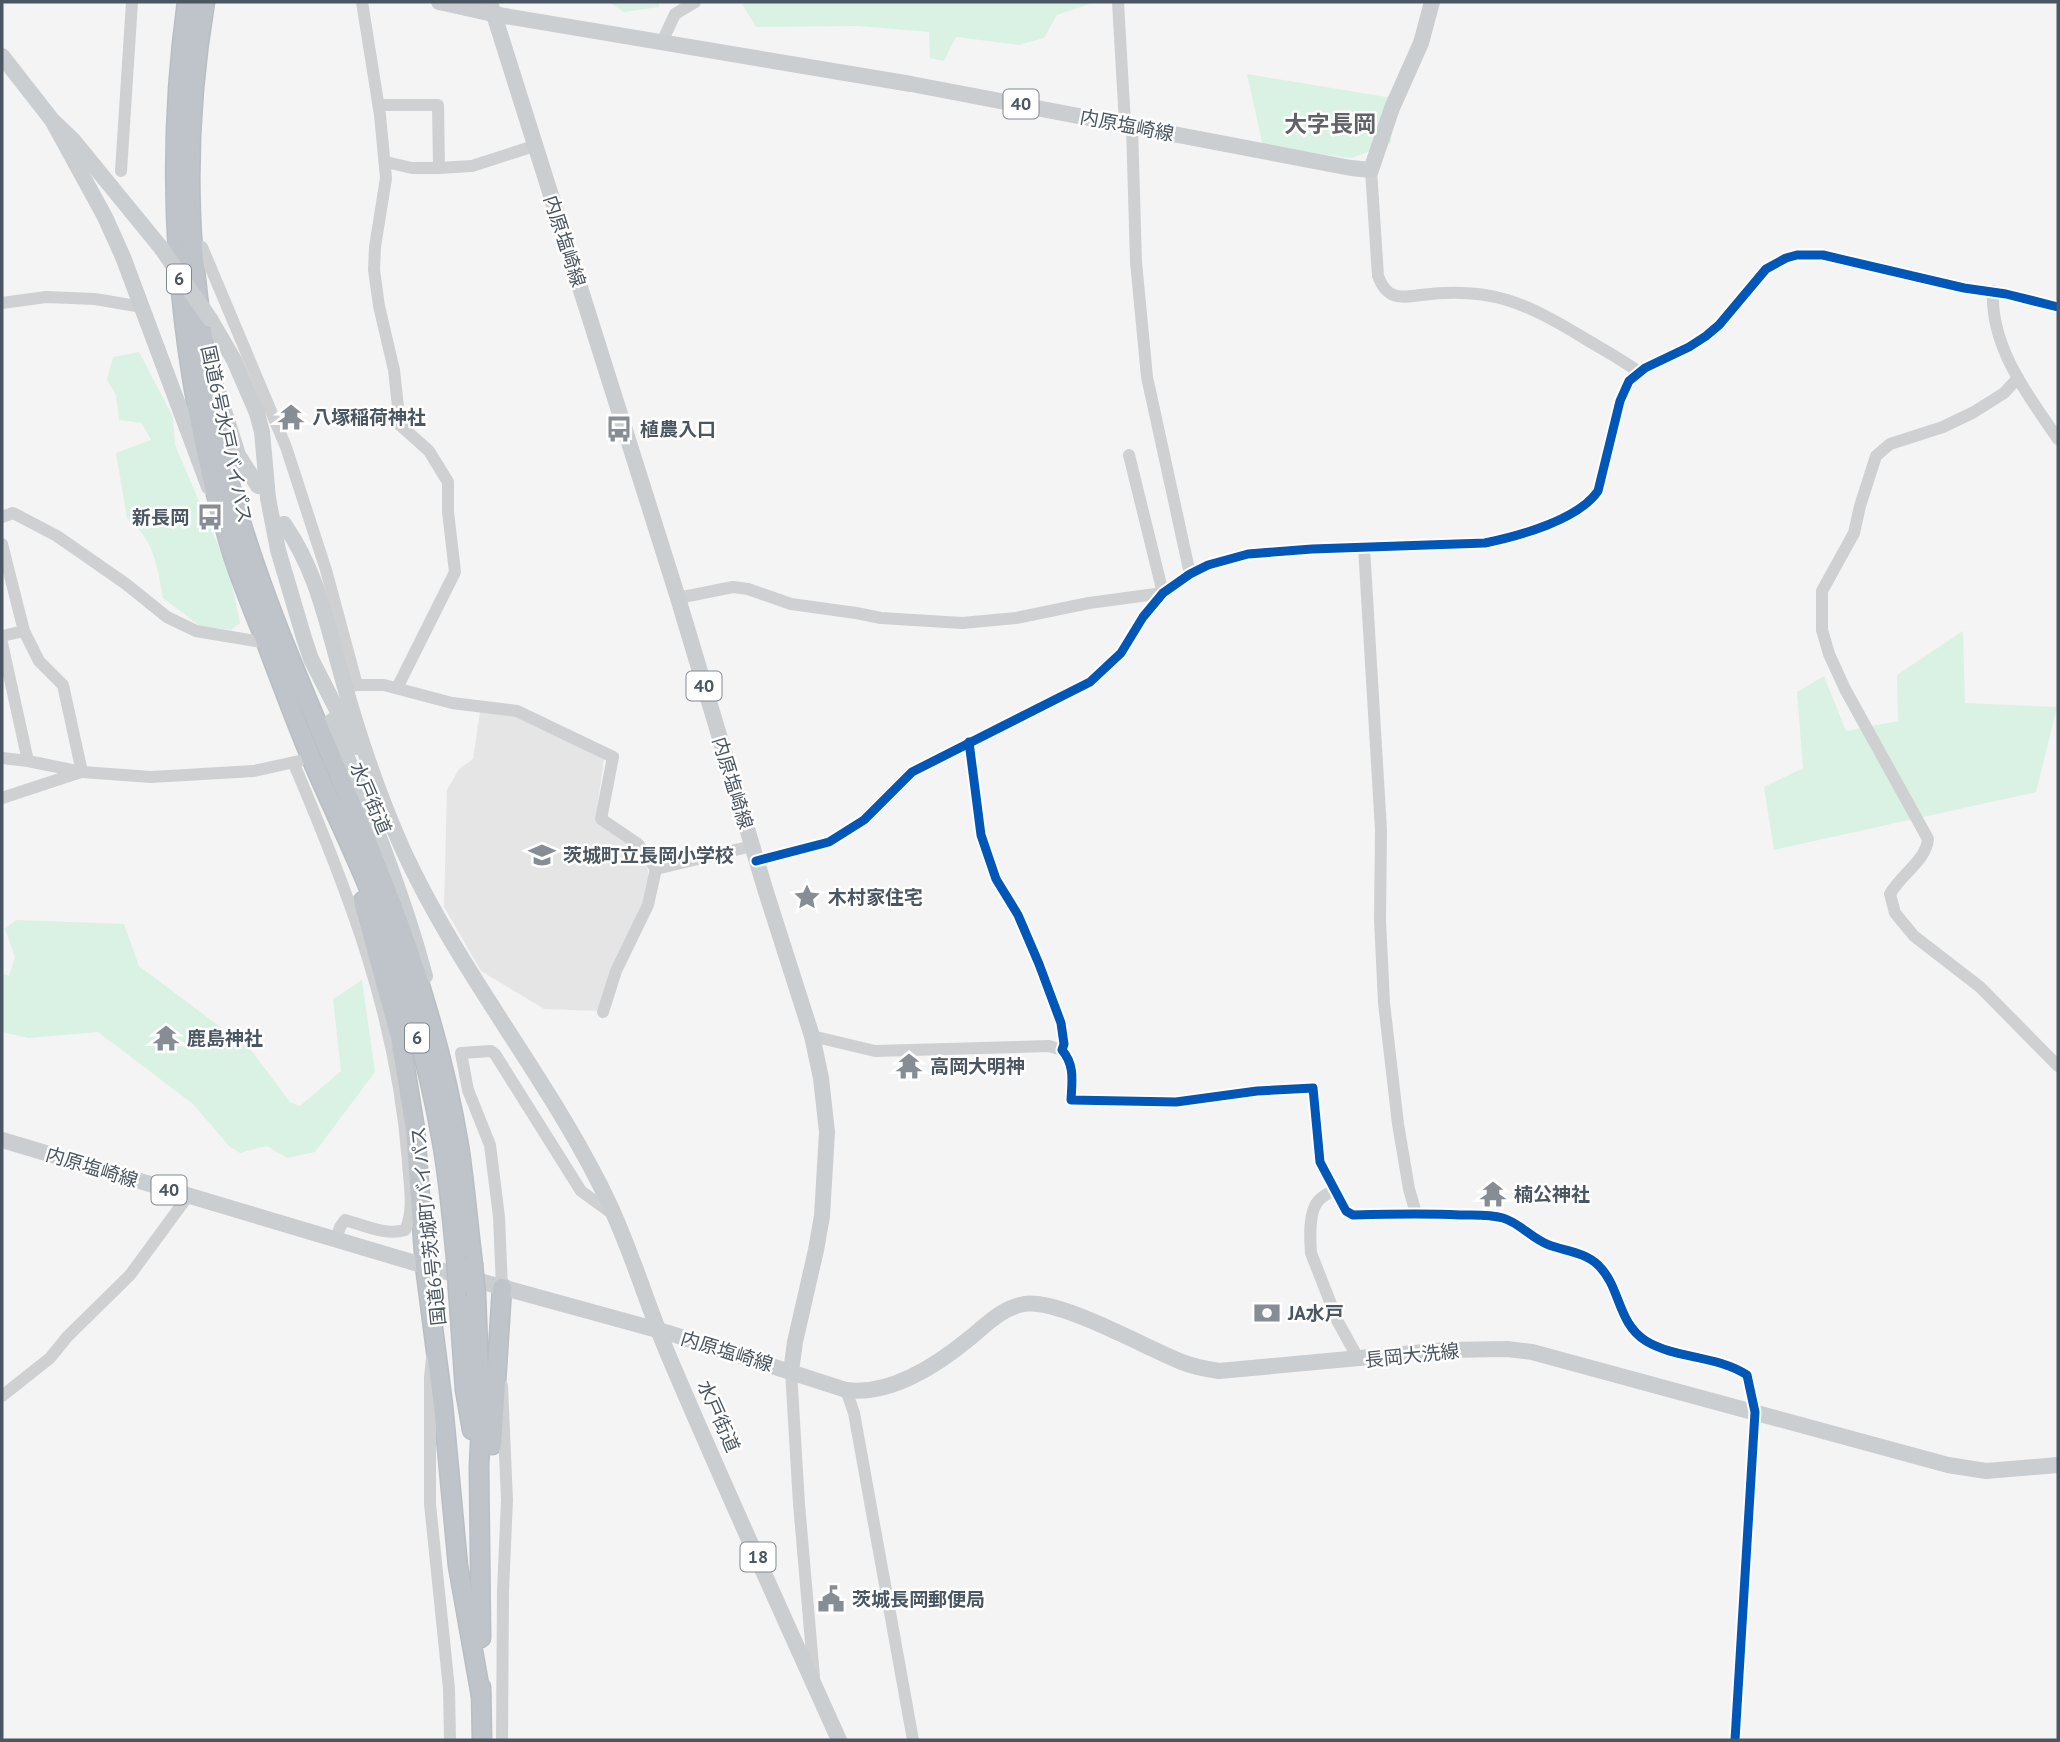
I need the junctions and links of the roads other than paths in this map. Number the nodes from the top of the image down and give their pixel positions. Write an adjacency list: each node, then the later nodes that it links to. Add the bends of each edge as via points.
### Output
1 (132, 2): 18 (street)
2 (187, 2): 33 (highway, 国道6号水戸バイパス / 6, via 175,143 178,276 194,394)
3 (205, 2): 20 (highway, 国道6号水戸バイパス / 6, via 190,145)
4 (362, 2): 12 (street)
5 (439, 2): 9 (main road)
6 (695, 2): 10 (street, via 675,14)
7 (1118, 2): 14 (street)
8 (1432, 2): 19 (main road, via 1421,43)
9 (491, 8): 10 (main road, 内原塩崎線 / 40); 15 (main road, 内原塩崎線 / 40)
10 (662, 42): 14 (main road, 内原塩崎線 / 40)
11 (2, 55): 13 (main road)
12 (379, 106): 16 (street); 17 (street, via 438,105)
13 (52, 120): 23 (main road, via 105,217); 43 (main road, bridge, via 162,249 234,360 262,432 278,551)
14 (1128, 125): 19 (main road, 内原塩崎線 / 40); 36 (street, via 1147,377)
15 (534, 146): 17 (street, via 472,166); 38 (main road, 内原塩崎線 / 40)
16 (386, 162): 17 (street); 45 (street, via 375,247 379,306 394,370 400,425 429,450 449,482 455,572)
17 (439, 168)
18 (121, 170)
19 (1371, 170): 26 (street, via 1378,276 1390,294 1400,298 1462,292 1516,302)
20 (192, 244): 25 (highway, 国道6号水戸バイパス / 6); 44 (street, via 202,247 286,447 326,570)
21 (1993, 291): 24 (street); 26 (street, via 1823,255 1797,255 1766,269 1706,336); 27 (street, via 2001,341)
22 (2, 303): 23 (street, via 46,296)
23 (142, 307): 33 (main road, via 174,399)
24 (2058, 307)
25 (204, 343): 30 (main road, via 231,436); 33 (highway, 国道6号水戸バイパス / 6)
26 (1639, 372): 35 (street, via 1624,390 1602,481 1582,509 1485,543)
27 (2018, 378): 28 (street); 59 (street, via 1974,412 1890,444 1876,456 1854,533 1822,591 1822,630 1845,689 1928,839 1927,848 1891,894 1895,913 1914,936 1996,1001)
28 (2058, 439)
29 (1129, 455): 37 (street)
30 (258, 486)
31 (2, 517): 41 (street, via 13,513 57,536 167,617 196,631)
32 (284, 524): 44 (main road, via 309,566)
33 (236, 537): 41 (highway, 水戸街道 / 6); 60 (highway, 水戸街道 / 6, via 263,591 387,893)
34 (2, 544): 39 (street)
35 (1364, 547): 36 (street, via 1248,554); 64 (street, via 1381,830 1384,1003 1398,1124)
36 (1190, 574): 37 (street)
37 (1163, 593): 38 (street, via 962,623 881,618 791,604 733,587); 46 (street, via 1100,675)
38 (678, 598): 54 (main road, 内原塩崎線 / 40)
39 (24, 631): 40 (street); 50 (street, via 39,661 63,685)
40 (2, 636)
41 (265, 640): 48 (highway, 水戸街道 / 6)
42 (2, 643): 49 (street)
43 (311, 659): 51 (main road); 60 (main road, via 318,689 406,907)
44 (351, 686): 45 (street); 51 (main road)
45 (397, 688): 55 (street, via 452,703 517,710 613,757 601,819 638,844)
46 (969, 742): 54 (street, via 912,772 864,820 829,842); 58 (street, via 981,835 996,879 1018,915 1044,976 1061,1023)
47 (2, 758): 49 (street)
48 (302, 760): 50 (street, via 211,775); 53 (highway, 水戸街道 / 6); 66 (street, via 369,958 392,1051 406,1139 410,1215 405,1230 388,1232 345,1220)
49 (28, 761): 50 (street)
50 (82, 772): 52 (street)
51 (380, 797): 65 (main road, 水戸街道, via 435,912 564,1120)
52 (2, 798)
53 (343, 826): 67 (highway, 国道6号茨城町バイパス / 6, via 392,949 432,1094); 68 (highway, via 400,1037 415,1129)
54 (754, 854): 55 (street); 57 (main road, 内原塩崎線 / 40)
55 (656, 869): 56 (street, via 648,905 616,971)
56 (603, 1012)
57 (812, 1036): 58 (street, via 875,1051 1049,1046); 73 (main road, 内原塩崎線 / 40, via 825,1104 825,1179 816,1250)
58 (1062, 1050): 62 (street, via 1071,1066 1071,1100 1175,1102 1313,1088 1320,1162)
59 (2058, 1066)
60 (447, 1083): 67 (highway, 国道6号茨城町バイパス / 6, via 459,1147)
61 (2, 1140): 63 (main road, 内原塩崎線 / 40)
62 (1334, 1190): 64 (street, via 1353,1215); 72 (street, via 1314,1207 1311,1253 1338,1322)
63 (188, 1196): 66 (main road, 内原塩崎線 / 40); 76 (street, via 130,1275 50,1358)
64 (1416, 1213): 77 (street, via 1503,1218 1542,1242 1587,1257 1603,1270 1623,1315 1639,1335 1656,1346 1747,1375)
65 (614, 1214): 69 (street, via 582,1192 495,1054 461,1053 468,1090 490,1145); 70 (main road, 水戸街道)
66 (337, 1240): 68 (main road, 内原塩崎線 / 40)
67 (464, 1261): 79 (highway, 国道6号茨城町バイパス / 6, bridge, via 458,1289 465,1390); 79 (highway, 国道6号茨城町バイパス / 6, bridge, via 476,1295 481,1424)
68 (425, 1266): 69 (main road, 40); 71 (highway)
69 (502, 1287): 70 (main road, 40); 74 (highway)
70 (659, 1331): 73 (main road, 内原塩崎線 / 40); 81 (main road, 水戸街道 / 18)
71 (435, 1340): 83 (highway, via 458,1566); 84 (street, via 429,1377 430,1504)
72 (1359, 1360): 75 (main road, 長岡大洗線, via 1219,1371 1184,1363 1055,1307 1026,1304 1000,1314 963,1344 903,1381 870,1391); 77 (main road, 長岡大洗線, via 1456,1350 1532,1352)
73 (791, 1371): 75 (main road, 長岡大洗線); 80 (street)
74 (496, 1373): 83 (highway); 86 (street, via 503,1394 507,1500)
75 (846, 1390): 88 (street, via 854,1413)
76 (2, 1396)
77 (1755, 1412): 78 (main road, 長岡大洗線, via 1968,1469 2002,1471); 89 (street)
78 (2058, 1465)
79 (478, 1468): 83 (highway, 国道6号茨城町バイパス / 6)
80 (811, 1629): 81 (street, via 802,1635); 82 (street)
81 (792, 1634): 82 (main road, 水戸街道 / 18)
82 (814, 1685): 87 (main road, 水戸街道 / 18)
83 (481, 1696): 85 (highway, 国道6号茨城町バイパス / 6)
84 (450, 1740)
85 (482, 1740)
86 (502, 1740)
87 (839, 1740)
88 (913, 1740)
89 (1735, 1740)

